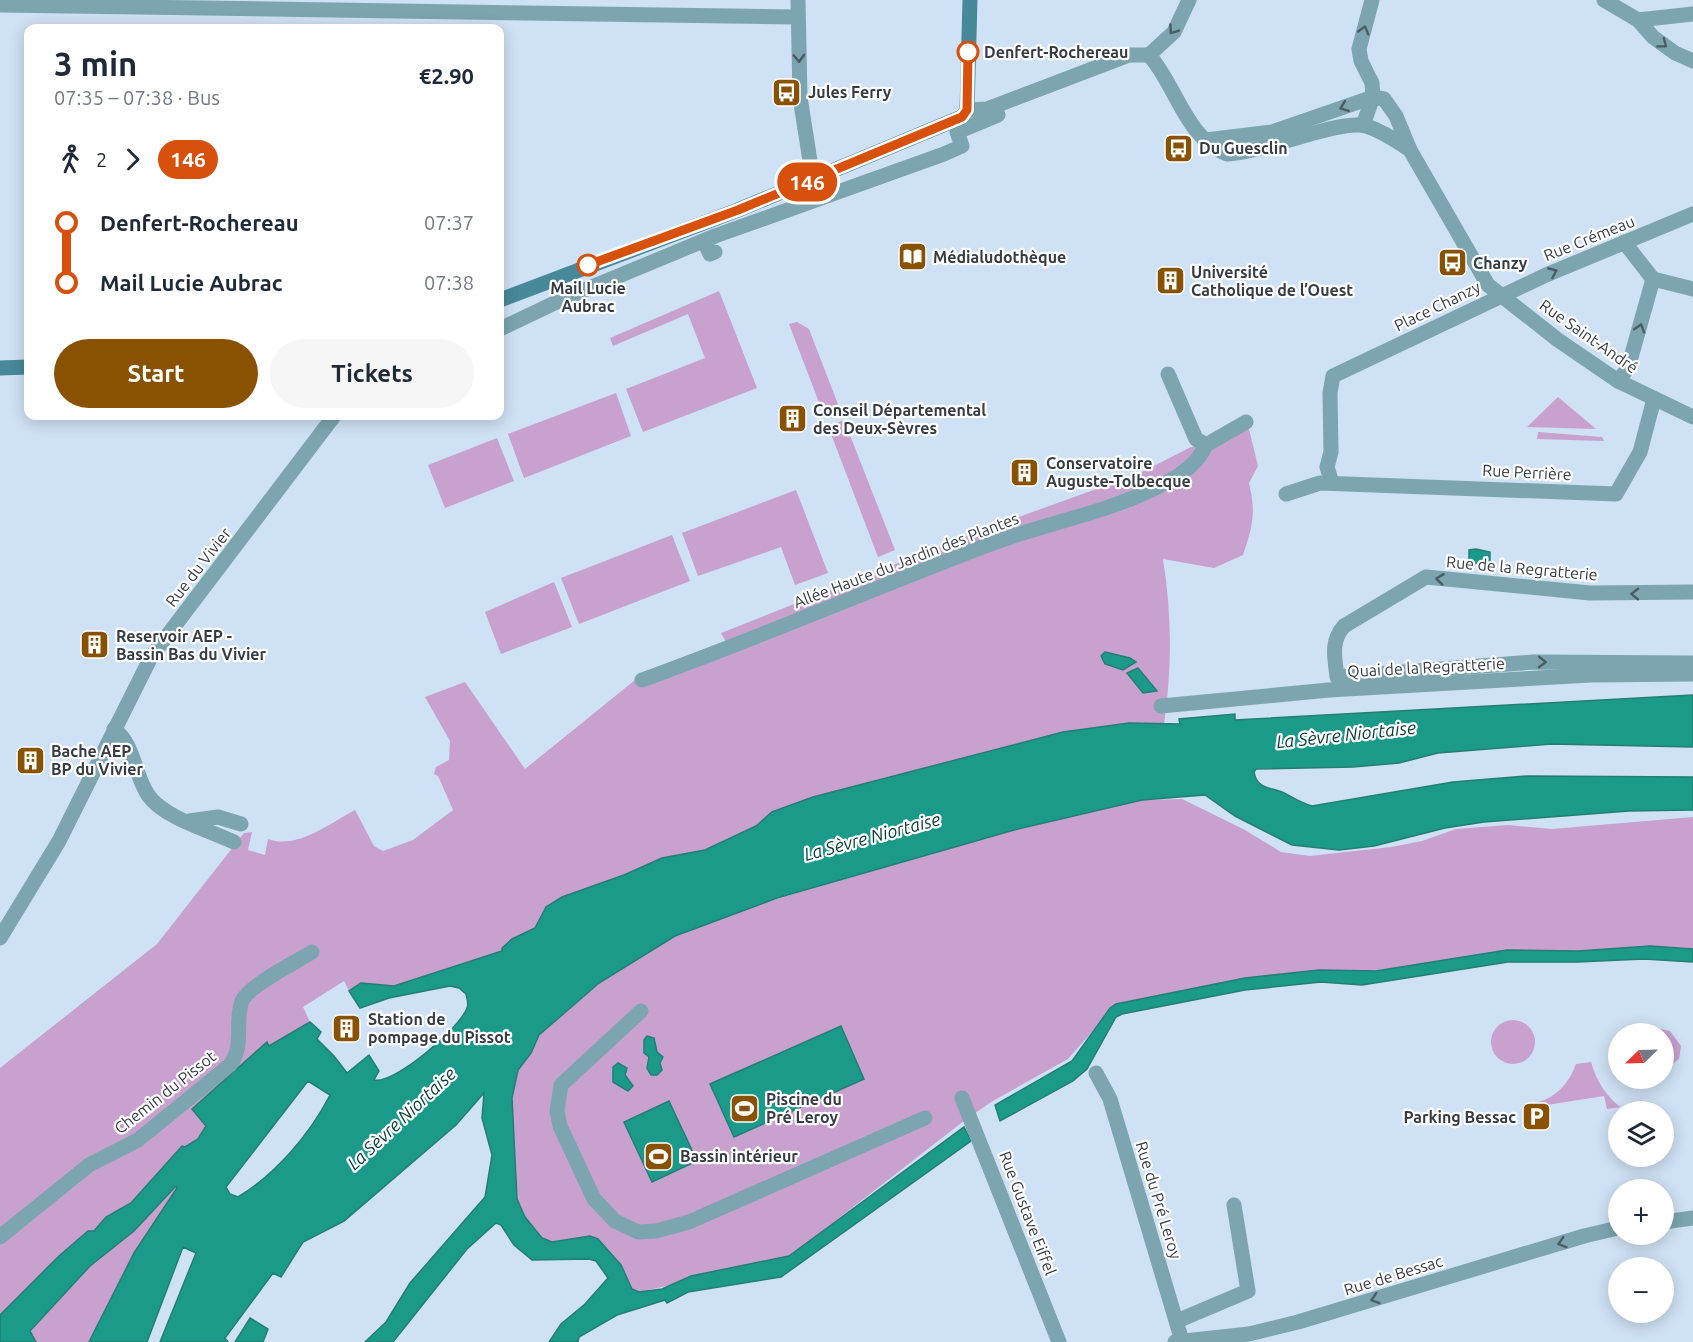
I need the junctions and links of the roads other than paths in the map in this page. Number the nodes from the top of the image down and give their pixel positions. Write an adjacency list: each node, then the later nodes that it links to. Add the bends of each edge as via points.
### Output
1 (798, 0): 8 (street)
2 (969, 0): 13 (main road)
3 (1189, 0): 10 (street, one-way to 10, via 1173,32)
4 (1372, 0): 12 (street, one-way to 4, via 1359,49)
5 (1604, 0): 9 (street)
6 (0, 5): 8 (street)
7 (1693, 14): 9 (street)
8 (797, 17): 18 (street, one-way to 18, via 800,97)
9 (1638, 20): 11 (street, one-way to 11, via 1653,37)
10 (1149, 55): 13 (street, via 1130,55 987,109); 16 (street)
11 (1693, 61)
12 (1373, 97): 15 (street); 16 (street, one-way to 16, via 1272,132); 17 (street, Place Chanzy, via 1384,99 1391,107)
13 (967, 110): 18 (main road, via 948,124)
14 (998, 115): 25 (street, via 957,132 962,146 944,154 563,299)
15 (1364, 125): 16 (street, via 1337,128 1236,154 1219,151); 17 (street, Place Chanzy)
16 (1206, 140)
17 (1410, 150): 23 (street, Place Chanzy, via 1488,285)
18 (813, 180): 24 (main road)
19 (1693, 214): 20 (street, Rue Crémeau)
20 (1624, 242): 21 (street); 23 (street, Rue Crémeau, one-way to 20)
21 (1653, 279): 22 (street); 29 (street, one-way to 21, via 1628,368)
22 (1693, 289)
23 (1500, 296): 29 (street, Rue Saint-André); 35 (street, Place Chanzy, via 1333,376 1331,452 1327,467)
24 (504, 298)
25 (504, 327)
26 (24, 367): 27 (main road)
27 (0, 368)
28 (1168, 374): 34 (street, via 1196,439)
29 (1618, 381): 30 (street, Rue Saint-André)
30 (1654, 399): 31 (street, Rue Saint-André); 35 (street, Rue Perrière, via 1640,452 1616,494)
31 (1693, 417)
32 (331, 420): 43 (street, Rue du Vivier, via 151,657)
33 (1246, 422): 34 (street)
34 (1206, 446): 41 (street, Allée Haute du Jardin des Plantes, via 1179,476 1119,503 990,544)
35 (1332, 483): 36 (street, Rue Perrière)
36 (1286, 494)
37 (1693, 592): 40 (street, Rue de la Regratterie, one-way to 40, via 1590,593 1426,577 1344,626 1333,648)
38 (1693, 663): 40 (street, Quai de la Regratterie, one-way to 38, via 1534,662)
39 (1693, 674): 42 (street, Quai de la Regratterie, via 1591,675 1329,690)
40 (1337, 677)
41 (642, 680)
42 (1161, 706)
43 (114, 729): 44 (street, via 128,745 141,782 154,803); 47 (street, Rue du Vivier, via 59,842)
44 (189, 821): 45 (street, via 218,817); 46 (street)
45 (241, 824)
46 (234, 842)
47 (0, 938)
48 (312, 952): 57 (street, Chemin du Pissot, via 247,994 241,1007 238,1049 230,1065 138,1140 89,1165)
49 (641, 1011): 52 (street, via 561,1085 558,1097 560,1126 594,1199 625,1228 646,1232 689,1222)
50 (1096, 1073): 58 (street, Rue du Pré Leroy, via 1110,1099)
51 (962, 1098): 59 (street, Rue Gustave Eiffel)
52 (926, 1118)
53 (1234, 1204): 58 (street, via 1248,1291)
54 (1693, 1218): 55 (street)
55 (1674, 1221)
56 (1608, 1230): 60 (street, Rue de Bessac, one-way to 60, via 1298,1322 1249,1334)
57 (0, 1237)
58 (1177, 1321): 60 (street, Rue du Pré Leroy)
59 (1059, 1342)
60 (1178, 1342)

